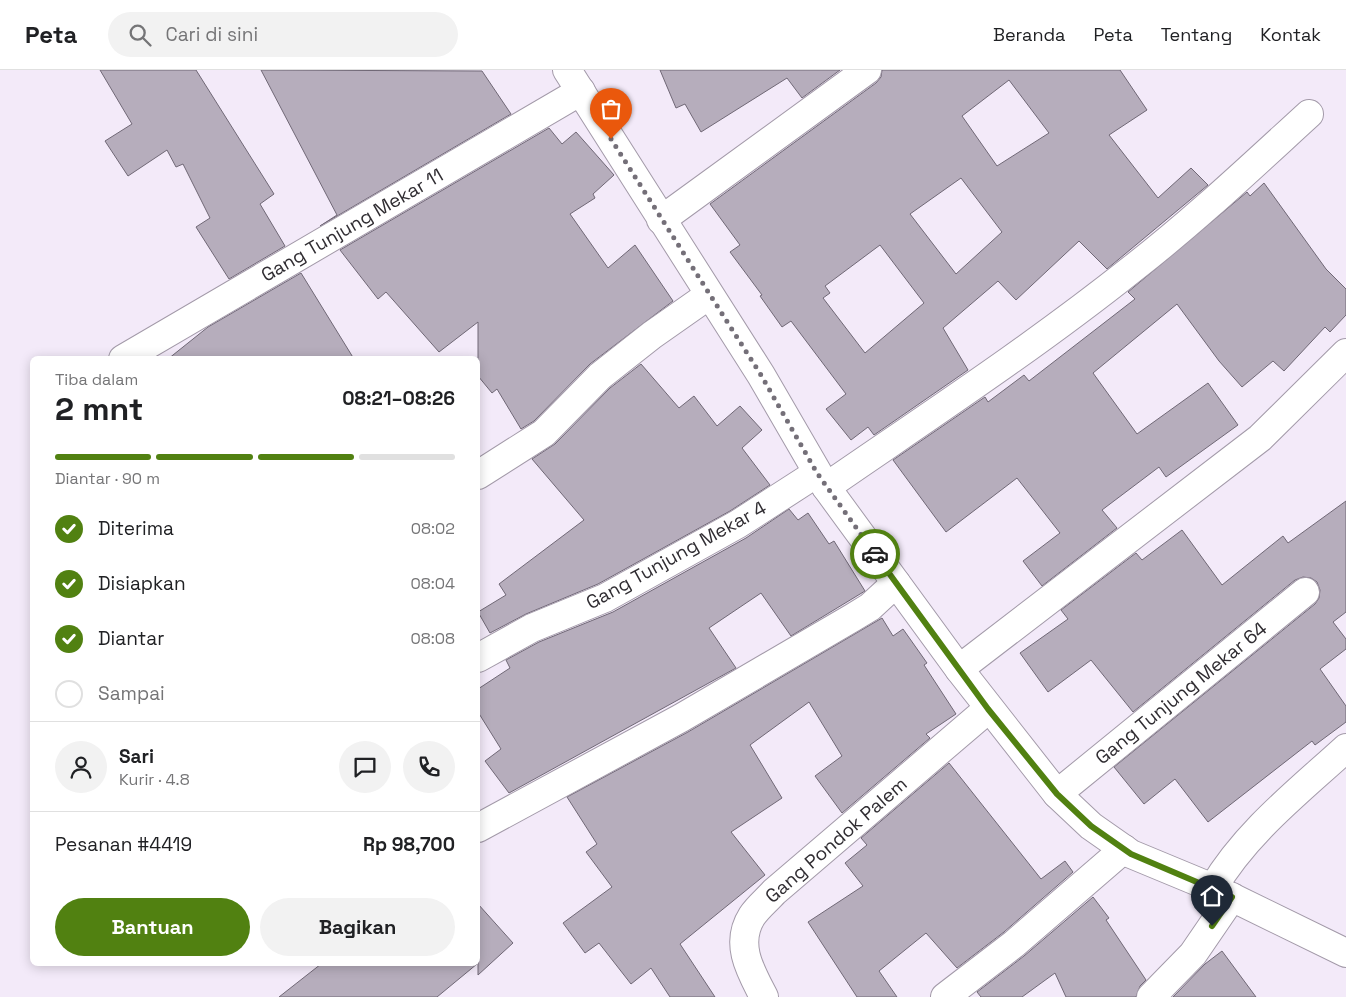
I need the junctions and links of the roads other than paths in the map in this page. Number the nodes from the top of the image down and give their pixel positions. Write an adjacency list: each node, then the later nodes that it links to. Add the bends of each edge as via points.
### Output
1 (867, 70): 4 (street)
2 (574, 81): 4 (street); 7 (street, Gang Tunjung Mekar 11)
3 (1309, 114): 9 (street, Gang Tunjung Mekar 4, via 1188,223 1074,314)
4 (661, 220): 5 (street)
5 (709, 295): 8 (street, via 600,376 544,433); 9 (street, via 761,375)
6 (1346, 353): 13 (street, via 1260,438)
7 (128, 356)
8 (480, 474)
9 (822, 480): 10 (street); 12 (street, Gang Tunjung Mekar 4, via 605,598 532,628)
10 (896, 584): 13 (street); 17 (street, via 870,607 681,718)
11 (1305, 592): 16 (street, Gang Tunjung Mekar 64)
12 (480, 657)
13 (959, 670): 14 (street)
14 (988, 709): 16 (street); 21 (street, Gang Pondok Palem, via 774,892 752,916 743,940 747,966)
15 (1346, 748): 19 (street, via 1227,864)
16 (1057, 794): 18 (street, via 1091,826)
17 (480, 827)
18 (1124, 849): 19 (street); 22 (street, via 1014,944)
19 (1222, 892): 20 (street); 23 (street, via 1193,954)
20 (1346, 953)
21 (764, 997)
22 (945, 997)
23 (1152, 997)

